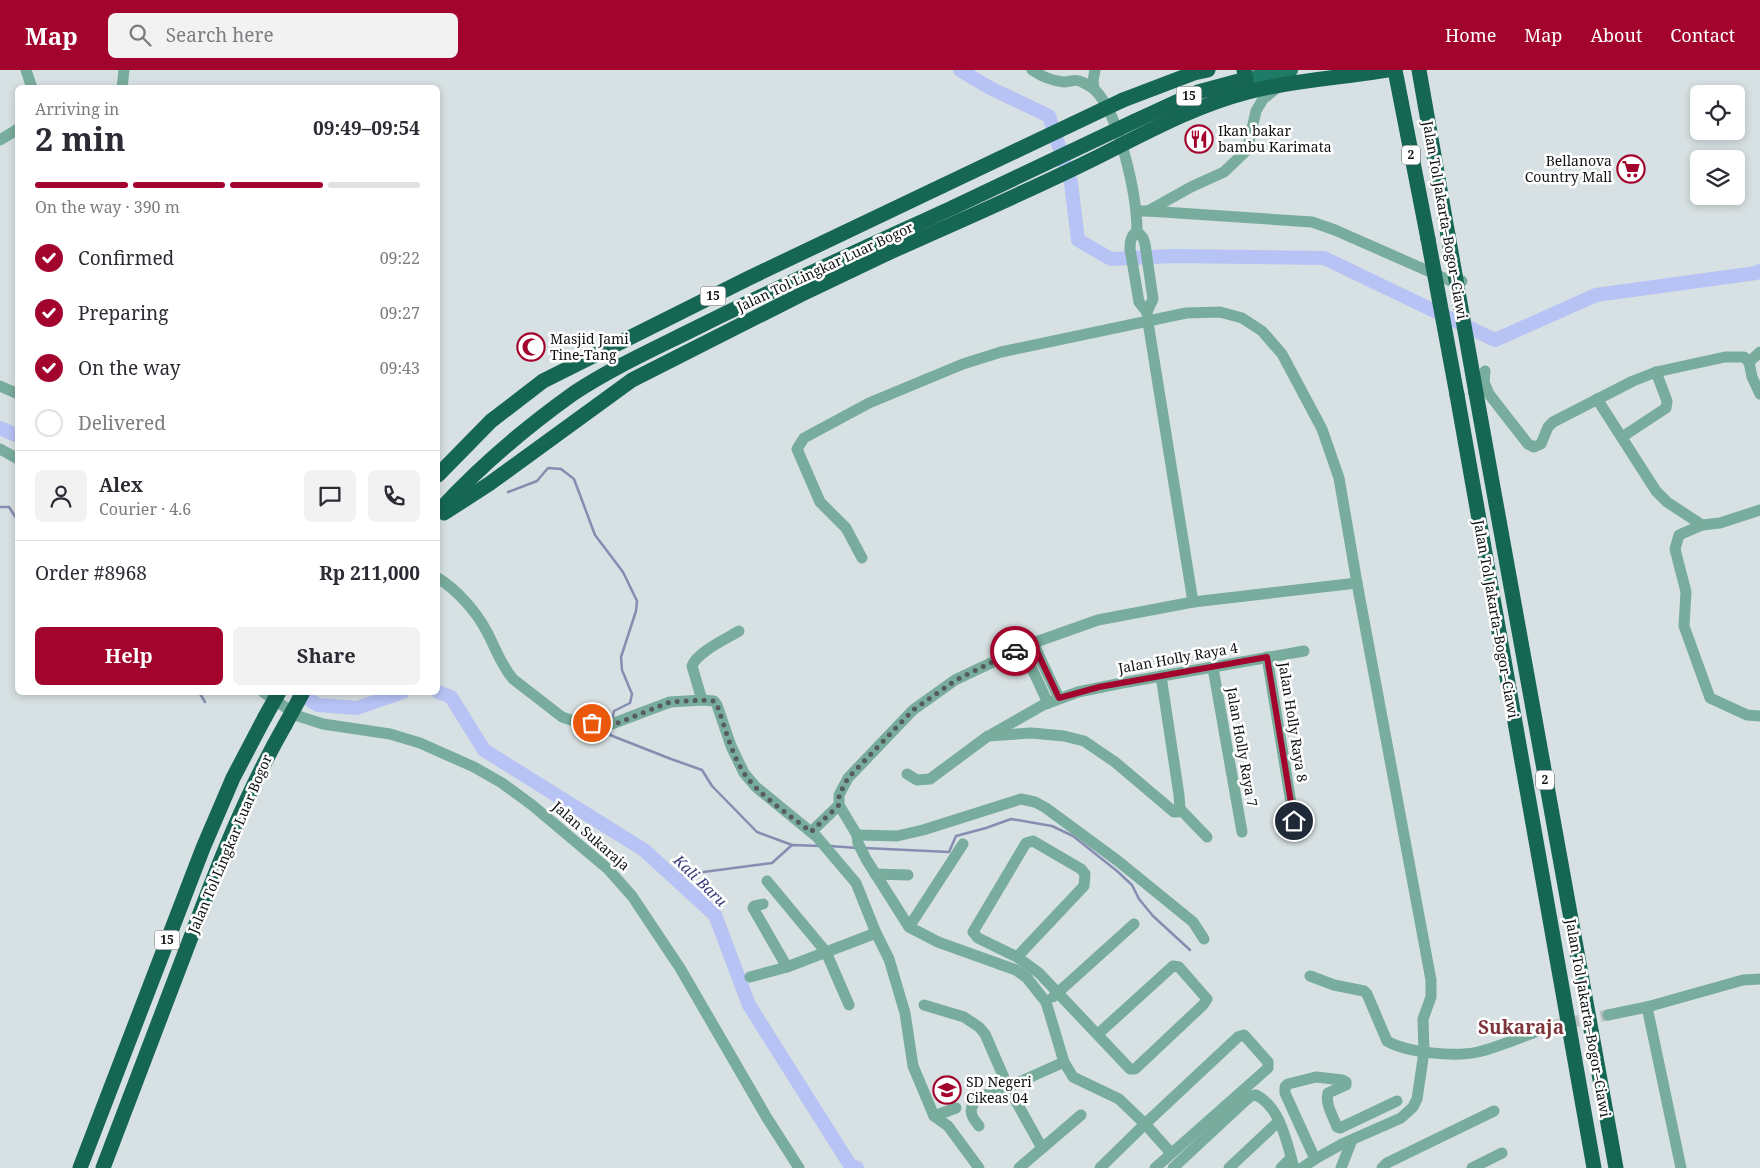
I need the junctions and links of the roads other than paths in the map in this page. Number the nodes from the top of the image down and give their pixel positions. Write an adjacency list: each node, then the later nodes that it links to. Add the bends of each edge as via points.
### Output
1 (26, 70): 12 (street)
2 (124, 70): 13 (street)
3 (1032, 70): 14 (street, via 1063,82 1079,80)
4 (1095, 70): 14 (street)
5 (1185, 70): 15 (highway)
6 (1208, 70): 15 (highway, Jalan Tol Lingkar Luar Bogor / 15)
7 (1386, 70): 36 (highway, bridge, via 1247,92 1200,107 1154,127 1075,168 800,294 632,380)
8 (1395, 70): 121 (highway, Jalan Tol Jakarta–Bogor–Ciawi / 2, bridge, via 1457,396)
9 (1419, 70): 122 (highway, Jalan Tol Jakarta–Bogor–Ciawi / 2, bridge)
10 (1284, 71): 11 (main road); 18 (street, via 1277,88 1263,99 1256,111 1247,150 1224,172)
11 (1251, 74): 34 (highway, Jalan Tol Lingkar Luar Bogor / 15, bridge, via 1198,92 1135,121 628,362 575,393 530,427 467,480)
12 (31, 85)
13 (122, 85)
14 (1094, 89): 18 (street, via 1103,100 1122,140)
15 (1148, 89): 33 (highway, Jalan Tol Lingkar Luar Bogor / 15, bridge, via 749,278 543,381 491,421)
16 (15, 131): 17 (street)
17 (0, 140)
18 (1142, 211): 19 (street); 20 (street, via 1312,222 1454,282)
19 (1137, 231): 21 (street, via 1146,248 1152,290); 21 (street, via 1132,235 1130,249 1139,302)
20 (1462, 280)
21 (1148, 317): 38 (street, via 963,364 869,403 804,438 797,449 820,502 846,528); 40 (street, via 1220,312 1242,318 1262,331 1282,354 1334,460); 41 (street)
22 (1760, 352): 23 (street)
23 (1749, 362): 25 (street, via 1744,357 1725,357); 28 (street)
24 (1485, 371): 29 (street, via 1484,382 1489,394 1528,444 1534,447 1541,444 1553,422)
25 (1656, 372): 29 (street); 30 (street, via 1666,401 1665,410)
26 (0, 386): 27 (street)
27 (15, 393)
28 (1760, 394)
29 (1597, 399): 30 (street)
30 (1622, 437): 37 (street, via 1656,491)
31 (0, 449): 32 (street)
32 (15, 457)
33 (440, 473)
34 (440, 510)
35 (1760, 510): 37 (street, via 1720,523)
36 (440, 516)
37 (1702, 525): 53 (street, via 1679,535 1675,549 1686,592 1684,626 1710,698 1747,714)
38 (862, 558)
39 (440, 579): 51 (street, via 463,600 482,624 513,679 562,717 612,725 670,702)
40 (1356, 583): 41 (street); 86 (street, via 1431,980 1431,997 1423,1019)
41 (1193, 602): 43 (street, via 1098,620)
42 (739, 631): 51 (street, via 693,662)
43 (1028, 645): 52 (street); 56 (street, via 956,680 913,710 848,778 839,795)
44 (1304, 651): 45 (street, Jalan Holly Raya 4)
45 (1267, 657): 46 (street, Jalan Holly Raya 4); 58 (street, Jalan Holly Raya 8)
46 (1213, 668): 47 (street, Jalan Holly Raya 4); 59 (street, Jalan Holly Raya 7)
47 (1161, 676): 52 (street, Jalan Holly Raya 4, via 1099,687); 57 (street)
48 (267, 695): 109 (street, Jalan Sukaraja, via 298,716 323,724 390,734 420,743 474,767 532,805 608,869 632,896 671,954)
49 (277, 695): 107 (highway, Jalan Tol Lingkar Luar Bogor / 15, bridge, via 233,778 203,848)
50 (301, 695): 108 (highway, Jalan Tol Lingkar Luar Bogor / 15, bridge, via 253,785 225,850)
51 (702, 700): 60 (street, via 714,701 717,705 744,773 756,787)
52 (1054, 701): 54 (street, Jalan Holly Raya 4)
53 (1760, 716)
54 (988, 736): 55 (street, Jalan Holly Raya 4, via 930,779 917,780); 57 (street, via 1031,733 1064,736 1084,742 1115,762 1174,812)
55 (907, 774)
56 (839, 805): 60 (street); 62 (street)
57 (1180, 809): 61 (street)
58 (1294, 821)
59 (1242, 832)
60 (814, 834): 70 (street, via 856,883)
61 (1207, 837)
62 (857, 839): 64 (street); 71 (street, via 924,830 1020,799 1028,800 1046,808 1118,862 1193,922)
63 (963, 844): 69 (street)
64 (875, 874): 65 (street); 69 (street)
65 (908, 875)
66 (767, 882): 72 (street)
67 (763, 904): 74 (street, via 753,908)
68 (1134, 924): 78 (street)
69 (909, 927): 79 (street, via 938,942 1016,970 1027,978)
70 (876, 933): 72 (street); 97 (street, via 889,960 905,1013 913,1066)
71 (1204, 939)
72 (826, 952): 74 (street); 81 (street)
73 (1017, 957): 73 (street, via 1084,886 1085,874 1081,869 1033,841 1026,844 973,932 978,938); 78 (street)
74 (786, 967): 76 (street)
75 (1310, 976): 86 (street, via 1364,991 1387,1041)
76 (750, 977)
77 (1760, 979): 82 (street, via 1743,980)
78 (1059, 993): 79 (street); 85 (street)
79 (1046, 1002): 87 (street)
80 (924, 1005): 89 (street, via 964,1017 979,1027)
81 (849, 1006)
82 (1646, 1007): 83 (street); 123 (street)
83 (1608, 1015)
84 (1552, 1026): 86 (street, via 1478,1052)
85 (1098, 1034): 85 (street, via 1173,966 1179,966 1207,999 1135,1069 1130,1069)
86 (1424, 1052): 101 (street, via 1413,1107 1401,1118)
87 (1064, 1062): 89 (street); 99 (street, via 1073,1077 1119,1099)
88 (1316, 1077): 90 (street); 90 (street, via 1346,1082 1346,1085); 92 (street, via 1288,1084 1285,1093)
89 (1008, 1087): 100 (street, via 974,1102 972,1115); 102 (street)
90 (1328, 1093): 91 (street, via 1327,1101 1340,1128)
91 (1397, 1101)
92 (1290, 1105): 94 (street); 105 (street)
93 (956, 1108): 97 (street)
94 (1272, 1110): 98 (street); 114 (street, via 1259,1097 1251,1096)
95 (1494, 1111): 119 (street)
96 (1080, 1115): 102 (street)
97 (934, 1116): 110 (street, via 948,1126)
98 (1279, 1121): 106 (street); 115 (street)
99 (1144, 1124): 103 (street); 103 (street, via 1240,1035 1244,1035 1269,1065); 112 (street)
100 (978, 1126)
101 (1352, 1140): 105 (street); 118 (street)
102 (1042, 1148): 111 (street)
103 (1170, 1153): 113 (street)
104 (1502, 1153): 120 (street)
105 (1315, 1159): 117 (street)
106 (1292, 1163): 116 (street)
107 (80, 1168)
108 (103, 1168)
109 (799, 1168)
110 (979, 1168)
111 (1019, 1168)
112 (1100, 1168)
113 (1155, 1168)
114 (1173, 1168)
115 (1229, 1168)
116 (1281, 1168)
117 (1302, 1168)
118 (1341, 1168)
119 (1382, 1168)
120 (1472, 1168)
121 (1594, 1168)
122 (1616, 1168)
123 (1681, 1168)

